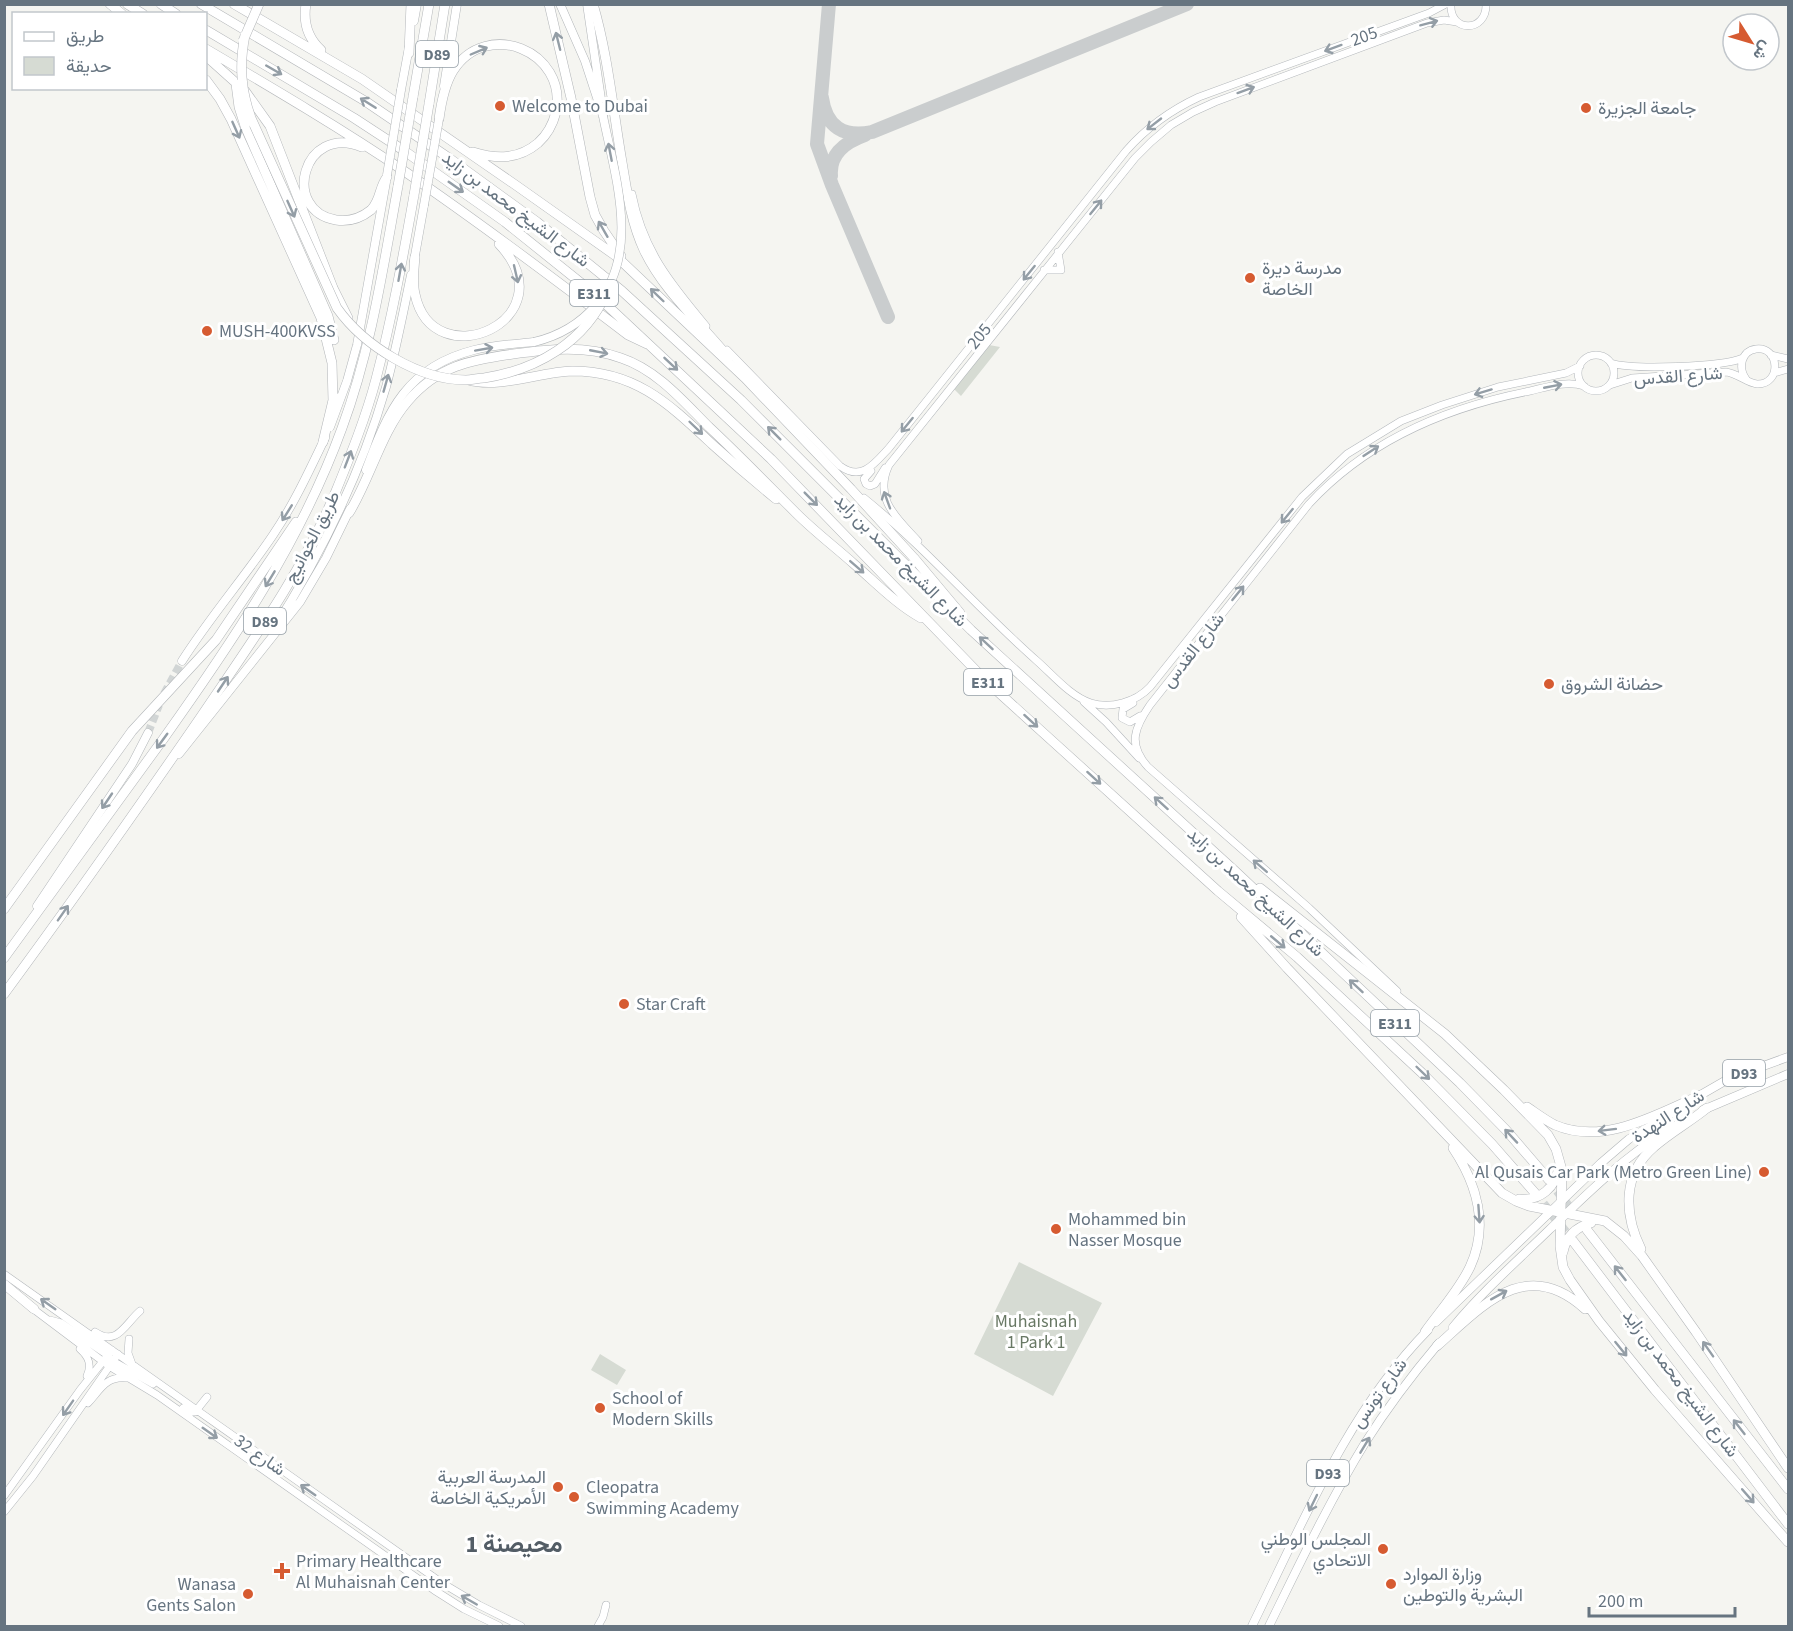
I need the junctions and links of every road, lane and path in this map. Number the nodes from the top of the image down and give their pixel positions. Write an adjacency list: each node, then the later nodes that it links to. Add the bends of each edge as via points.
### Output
1 (201, 4): 65 (highway, شارع الشيخ محمد بن زايد / E311, one-way to 1, via 711,371 573,250 487,184 390,118)
2 (234, 4): 23 (highway)
3 (258, 4): 19 (highway, bridge)
4 (306, 4): 23 (highway, via 306,22 313,41)
5 (411, 4): 21 (highway)
6 (417, 4): 21 (main road)
7 (429, 4): 60 (highway, طريق الخوانيج / D89, bridge, via 363,365 342,429)
8 (445, 4): 73 (highway, طريق الخوانيج / D89, one-way to 8, bridge, via 284,592 336,490 376,380 396,292)
9 (457, 4): 26 (main road)
10 (549, 4): 37 (highway, one-way to 10, via 595,215)
11 (560, 4): 25 (main road)
12 (587, 4): 25 (main road)
13 (593, 4): 28 (highway)
14 (1449, 4): 17 (street); 31 (street, 205, one-way to 31, via 1177,108 1133,143)
15 (1492, 4): 16 (street)
16 (1486, 8): 17 (street, 205, via 1480,22 1472,26)
17 (1457, 22): 33 (street, 205, one-way to 17, via 1143,150 1182,118 1427,23)
18 (207, 31): 40 (highway, شارع الشيخ محمد بن زايد / E311, one-way to 40, via 354,118 455,185 568,271)
19 (245, 35): 39 (highway, one-way to 39, bridge, via 241,73 245,103 327,288 337,308); 53 (highway, bridge, via 238,61 238,101 245,126 328,316 336,367)
20 (207, 50): 29 (highway)
21 (408, 53): 30 (main road, bridge)
22 (207, 58): 39 (highway, via 240,86 263,114 333,288)
23 (362, 79): 27 (highway)
24 (207, 81): 53 (highway, one-way to 53, via 231,118 321,318 331,354)
25 (603, 116): 38 (main road, one-way to 25, bridge, via 619,252 621,222)
26 (439, 117): 27 (highway, one-way to 27, via 454,69 483,47 509,45 541,61 555,88 557,106 542,140 509,157 497,158); 34 (main road, bridge)
27 (465, 149): 37 (highway, via 599,243)
28 (621, 154): 48 (highway, via 633,220 648,257 674,295); 55 (street, 205, via 639,223 654,258 684,300 747,372 846,470 866,470)
29 (380, 156): 30 (highway, via 345,143 321,149 306,170 306,195 315,209 331,219 348,221 371,210); 32 (highway)
30 (387, 176): 54 (main road, via 357,345)
31 (1074, 216): 35 (street, via 1047,256); 55 (street, 205, one-way to 55)
32 (483, 227): 34 (highway, one-way to 34, via 511,258 519,280 512,310 489,332 454,335 429,321 415,295); 40 (highway, via 628,335)
33 (1058, 252): 35 (street, 205); 36 (street, via 1061,270)
34 (415, 257): 67 (main road, one-way to 34, via 321,548 358,467 386,386)
35 (1051, 262): 36 (street, 205)
36 (1044, 270): 56 (street, 205)
37 (638, 276): 48 (highway, one-way to 37)
38 (607, 291): 50 (highway, bridge, via 585,326 558,351 523,369); 61 (main road, one-way to 38, bridge, via 384,423 396,402 419,378 460,354 552,337 578,322)
39 (351, 322): 50 (highway, bridge, via 369,341 400,361 434,375)
40 (651, 345): 64 (highway, شارع الشيخ محمد بن زايد / E311, one-way to 64, via 771,459)
41 (1771, 355): 42 (street, via 1757,349); 43 (street); 47 (street)
42 (1743, 358): 44 (street, شارع القدس, via 1639,367); 49 (street, via 1741,369)
43 (1788, 359)
44 (1611, 363): 45 (street, via 1596,355); 51 (street, via 1614,374)
45 (1580, 366): 52 (street, via 1579,377); 57 (street, شارع القدس, one-way to 57, via 1442,405 1384,430)
46 (1788, 369): 47 (street)
47 (1774, 373): 49 (street, via 1761,383)
48 (745, 378): 58 (highway)
49 (1746, 379): 51 (street, شارع القدس, via 1720,372 1632,378)
50 (467, 380): 62 (highway, one-way to 62, bridge, via 486,383 577,371 632,382 664,400)
51 (1610, 385): 52 (street, via 1598,391)
52 (1584, 386): 59 (street, شارع القدس, one-way to 52, via 1352,464 1406,431 1503,397 1566,384)
53 (333, 401): 54 (highway)
54 (323, 442): 66 (main road, one-way to 66, via 296,499 273,535)
55 (889, 448): 56 (street, via 864,477 866,484 875,484)
56 (897, 454): 63 (street, 205, one-way to 56, via 886,500 884,479)
57 (1339, 460): 59 (street, via 1305,498); 68 (street, شارع القدس, one-way to 68, via 1298,502)
58 (851, 489): 63 (street, شارع القدس); 65 (highway, via 949,598)
59 (1309, 504): 70 (street, شارع القدس, one-way to 59)
60 (307, 508): 76 (highway, via 216,640 132,731); 77 (highway, طريق الخوانيج / D89, one-way to 77, via 284,556 217,662)
61 (349, 513): 62 (highway, one-way to 62, via 394,420 421,387 470,360 569,348 623,358 650,373); 67 (main road, via 304,594)
62 (797, 514): 64 (highway, one-way to 64, via 898,603)
63 (934, 563): 69 (street, شارع القدس)
64 (929, 622): 75 (highway, شارع الشيخ محمد بن زايد / E311, one-way to 75, via 986,681)
65 (971, 630): 74 (highway, شارع الشيخ محمد بن زايد / E311, one-way to 65)
66 (182, 661)
67 (253, 662): 73 (main road)
68 (1166, 669): 69 (street, شارع القدس, via 1145,692 1127,702 1096,704); 70 (street, via 1147,694 1123,709 1122,718 1132,722)
69 (1075, 694): 72 (street)
70 (1150, 705): 72 (street, شارع القدس, via 1136,734)
71 (148, 733): 77 (main road, one-way to 77)
72 (1142, 760): 82 (street, one-way to 72, via 1339,936)
73 (155, 783): 78 (highway, طريق الخوانيج / D89, one-way to 73)
74 (1235, 871): 82 (highway); 90 (highway, شارع الشيخ محمد بن زايد / E311, one-way to 74, via 1460,1083)
75 (1218, 891): 88 (highway); 91 (highway, شارع الشيخ محمد بن زايد / E311, one-way to 91, via 1297,957 1422,1073)
76 (4, 909)
77 (29, 923): 79 (highway, طريق الخوانيج / D89)
78 (46, 937): 80 (highway, طريق الخوانيج / D89); 81 (highway)
79 (4, 958)
80 (4, 994)
81 (4, 1004)
82 (1411, 1006): 85 (highway)
83 (1788, 1056): 86 (main road, شارع النهدة / D93, via 1730,1078)
84 (1788, 1074): 87 (main road, شارع النهدة / D93)
85 (1504, 1090): 86 (highway, one-way to 85, via 1624,1127 1590,1131 1556,1125); 89 (highway, via 1548,1136)
86 (1701, 1095): 93 (main road, شارع النهدة / D93, via 1629,1140)
87 (1707, 1108): 94 (main road, شارع النهدة / D93, via 1635,1151); 99 (highway, via 1654,1147 1634,1174 1629,1190 1630,1224)
88 (1437, 1124): 92 (highway); 108 (highway, one-way to 108, via 1471,1180 1479,1208 1479,1228 1470,1267)
89 (1560, 1159): 92 (highway, via 1556,1179 1544,1194 1532,1199); 93 (highway)
90 (1549, 1180)
91 (1535, 1193)
92 (1511, 1198): 94 (highway)
93 (1563, 1200): 94 (highway)
94 (1561, 1213): 95 (highway, via 1593,1217); 98 (highway); 108 (main road, شارع تونس / D93); 111 (main road, شارع تونس / D93)
95 (1614, 1227): 98 (highway, via 1596,1222 1579,1227 1564,1249); 99 (highway)
96 (1587, 1230): 122 (highway, شارع الشيخ محمد بن زايد, one-way to 96)
97 (1574, 1242): 125 (highway, شارع الشيخ محمد بن زايد)
98 (1563, 1266): 106 (highway)
99 (1650, 1267): 121 (highway, one-way to 99)
100 (4, 1274): 107 (street, شارع 32, one-way to 100)
101 (4, 1284): 103 (highway)
102 (4, 1290): 103 (street, شارع 32)
103 (34, 1310): 105 (street, شارع 32)
104 (140, 1311): 107 (street, via 112,1337)
105 (48, 1320): 109 (street, شارع 32); 112 (street, via 61,1323)
106 (1599, 1321): 111 (highway, one-way to 106, via 1488,1301 1518,1287 1561,1291); 126 (highway, one-way to 126)
107 (79, 1326): 112 (street, شارع 32)
108 (1425, 1332): 131 (main road, شارع تونس / D93, one-way to 131, via 1349,1434)
109 (67, 1334): 112 (street, شارع 32); 115 (street, via 89,1361 89,1373)
110 (129, 1339): 113 (street, via 128,1353)
111 (1437, 1346): 132 (main road, شارع تونس / D93, one-way to 111, via 1366,1442)
112 (110, 1358): 113 (street, شارع 32); 114 (street, شارع 32); 115 (street); 116 (street); 120 (street)
113 (134, 1366): 116 (street, شارع 32)
114 (127, 1378): 117 (street, شارع 32); 120 (street, via 105,1382)
115 (80, 1390): 123 (street, one-way to 123)
116 (166, 1390): 119 (street, شارع 32)
117 (157, 1395): 119 (street, via 189,1413); 128 (street, شارع 32, one-way to 128, via 434,1590)
118 (207, 1397): 119 (street)
119 (197, 1411): 129 (street, شارع 32, one-way to 119, via 442,1583)
120 (77, 1413): 124 (street)
121 (1788, 1468)
122 (1788, 1489)
123 (4, 1496)
124 (4, 1512)
125 (1788, 1524)
126 (1788, 1542)
127 (606, 1605): 130 (street)
128 (499, 1626)
129 (521, 1626)
130 (598, 1626)
131 (1252, 1626)
132 (1269, 1626)

